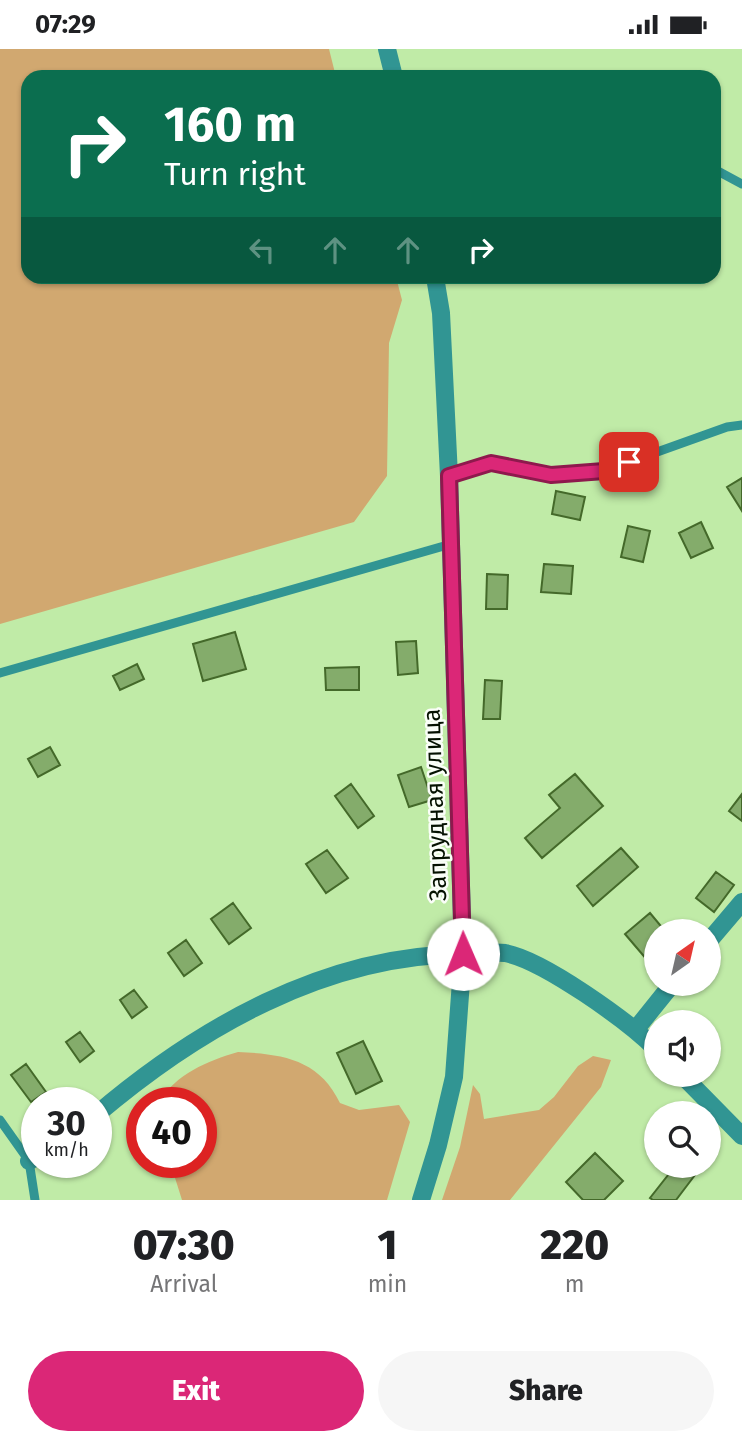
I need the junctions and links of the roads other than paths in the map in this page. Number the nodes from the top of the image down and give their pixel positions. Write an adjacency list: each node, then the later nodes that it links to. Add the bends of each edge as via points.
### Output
1 (387, 49): 2 (street)
2 (392, 70)
3 (721, 173): 4 (lane)
4 (742, 184)
5 (436, 284): 7 (street, Запрудная улица)
6 (742, 425): 7 (lane, via 604,471 551,475 491,463)
7 (449, 482): 8 (street, Запрудная улица)
8 (451, 544): 9 (lane); 12 (street, Запрудная улица)
9 (0, 673)
10 (742, 902): 11 (street)
11 (721, 927)
12 (463, 954): 14 (street, via 505,953 543,968); 17 (street, via 382,963 304,984 237,1017 141,1076); 23 (street, Запрудная улица, via 454,1077)
13 (662, 996): 14 (street)
14 (636, 1028): 15 (street)
15 (644, 1036)
16 (694, 1087): 19 (street)
17 (112, 1101)
18 (0, 1120): 20 (lane)
19 (742, 1136)
20 (21, 1145)
21 (34, 1178): 22 (lane)
22 (35, 1200)
23 (421, 1200)

